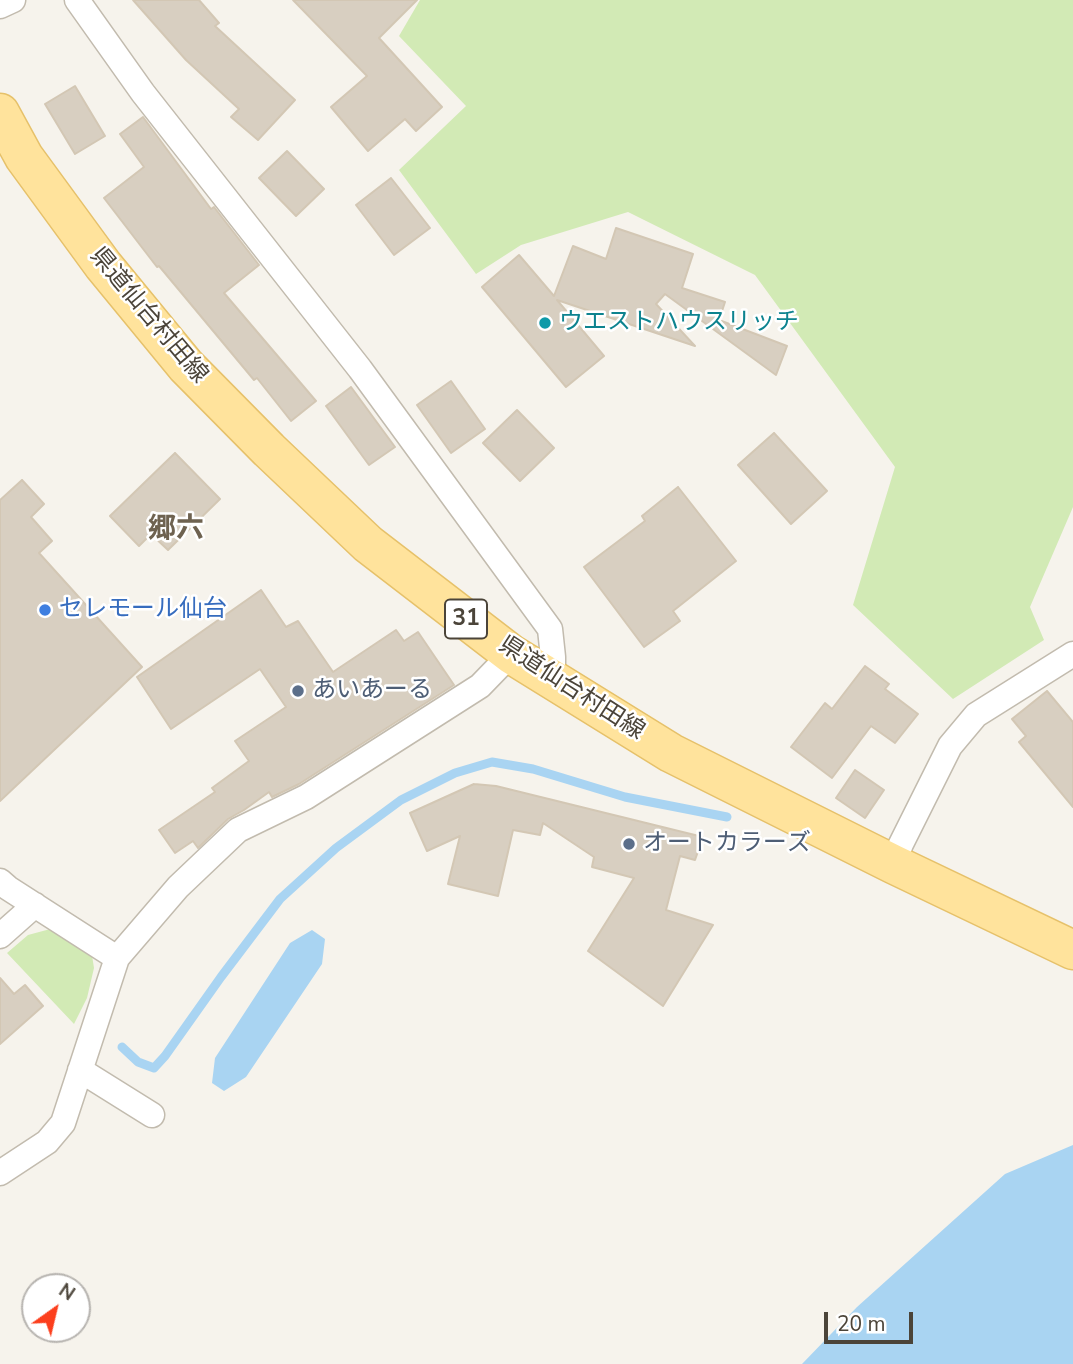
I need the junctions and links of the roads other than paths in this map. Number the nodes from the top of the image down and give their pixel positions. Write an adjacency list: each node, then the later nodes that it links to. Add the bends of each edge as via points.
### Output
1 (13, 0): 3 (street)
2 (77, 0): 7 (street, via 142,93 360,369 550,629)
3 (0, 6)
4 (0, 113): 5 (main road, 県道仙台村田線 / 31, via 24,157 103,265 186,366 368,544)
5 (511, 654): 7 (main road, 県道仙台村田線 / 31); 13 (street, via 468,694 306,797 238,830 178,887)
6 (1073, 654): 8 (street, via 967,725 950,746)
7 (553, 680): 8 (main road, 県道仙台村田線 / 31, via 671,753)
8 (892, 864): 12 (main road, 県道仙台村田線 / 31)
9 (0, 881): 10 (street)
10 (35, 905): 11 (street); 13 (street)
11 (0, 936)
12 (1073, 950)
13 (117, 958): 14 (street)
14 (80, 1069): 15 (street); 16 (street, via 63,1123 47,1142)
15 (152, 1115)
16 (0, 1173)

